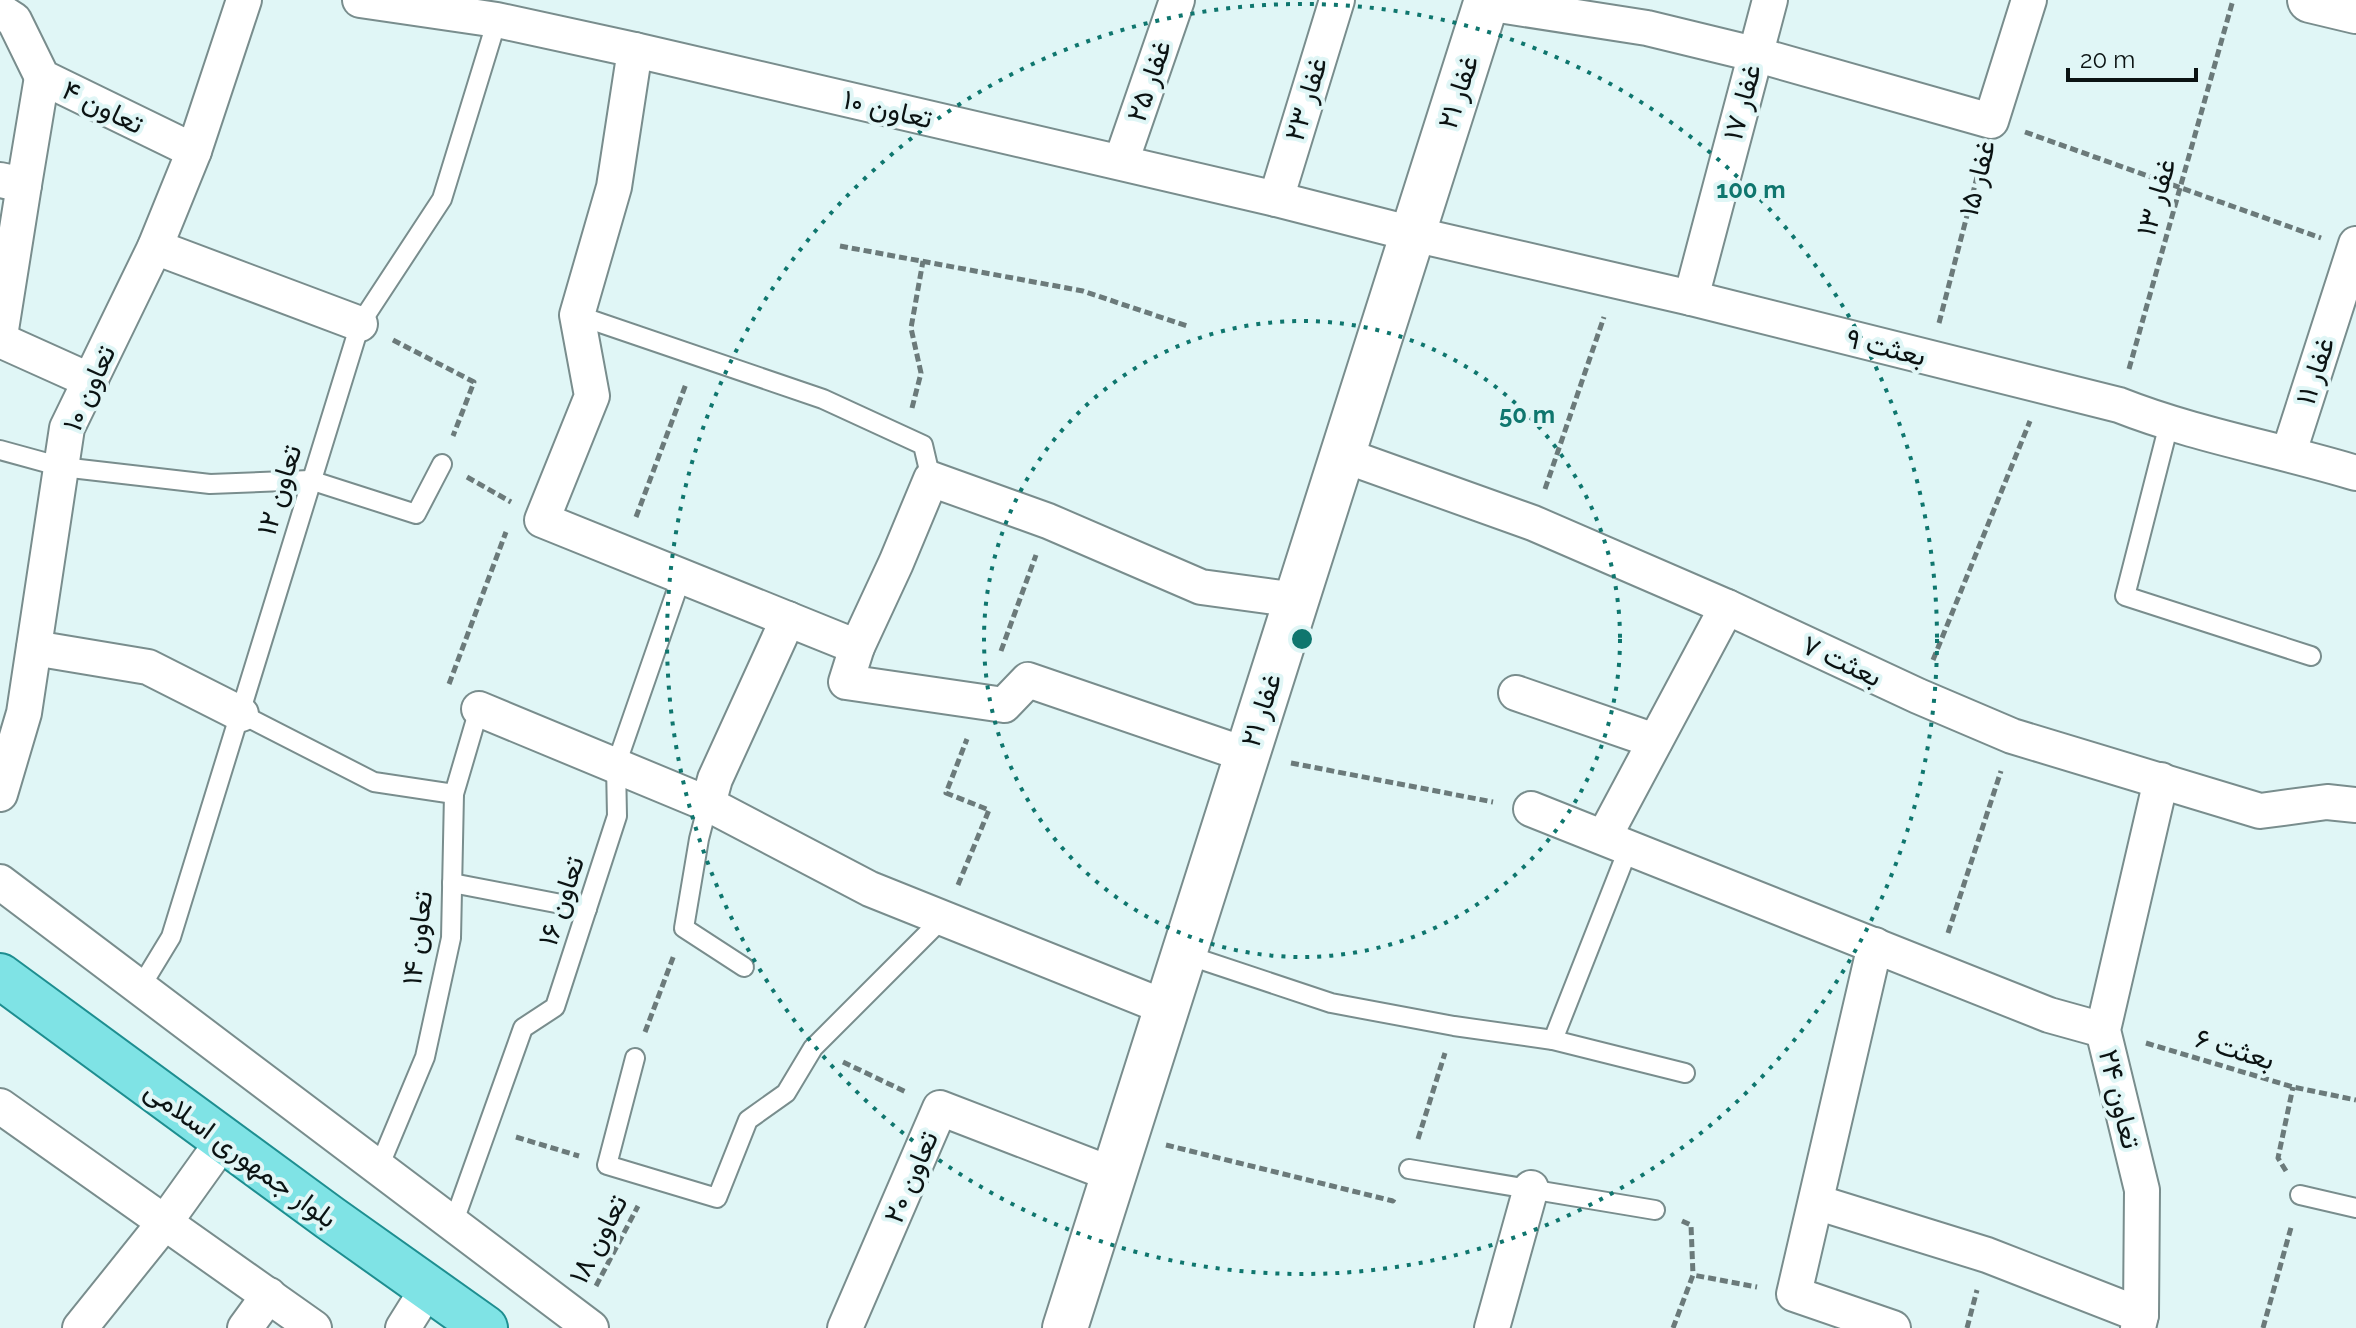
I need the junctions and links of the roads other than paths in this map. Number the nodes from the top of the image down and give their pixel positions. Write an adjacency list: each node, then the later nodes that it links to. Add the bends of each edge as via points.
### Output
1 (244, 0): 15 (street, تعاون ۱۰)
2 (360, 0): 9 (street, تعاون ۱۰)
3 (1177, 0): 16 (street, غفار ۲۵)
4 (1337, 0): 18 (street, غفار ۲۳)
5 (1770, 0): 13 (street, غفار ۱۷)
6 (2029, 0): 13 (street, غفار ۱۵, via 1991,121)
7 (2310, 0): 11 (street)
8 (1487, 2): 13 (street, via 1647,28); 19 (street, غفار ۲۱)
9 (500, 10): 12 (street, تعاون ۱۰); 24 (lane, تعاون ۱۲, via 442,199)
10 (0, 11): 14 (street, تعاون ۴, via 14,20)
11 (2356, 11)
12 (635, 50): 16 (street, تعاون ۱۰); 23 (street, via 614,187)
13 (1754, 54): 22 (street, غفار ۱۷)
14 (42, 77): 15 (street, تعاون ۴); 17 (street)
15 (194, 151): 20 (street, تعاون ۱۰)
16 (1121, 162): 18 (street, تعاون ۱۰)
17 (12, 182): 25 (street)
18 (1276, 199): 19 (street, تعاون ۱۰)
19 (1413, 234): 22 (street, بعثت ۹); 30 (street, غفار ۲۱)
20 (155, 247): 24 (street); 26 (street, تعاون ۱۰)
21 (2355, 247): 29 (street, غفار ۱۱)
22 (1691, 298): 27 (street, بعثت ۹, via 2119,405)
23 (577, 315): 34 (lane, via 823,399 904,436 923,445); 36 (street, via 592,396 530,512)
24 (360, 324): 35 (lane, تعاون ۱۲)
25 (0, 338): 26 (street)
26 (91, 381): 32 (street, تعاون ۱۰, via 67,428)
27 (2169, 424): 29 (street, بعثت ۹); 42 (lane, via 2125,596)
28 (0, 450): 32 (lane)
29 (2289, 452): 33 (street, بعثت ۹)
30 (1343, 455): 37 (street, غفار ۲۱); 38 (street, بعثت ۷, via 1533,523)
31 (442, 464): 35 (lane, via 416,514)
32 (62, 467): 35 (lane, via 210,484); 41 (street, تعاون ۱۰)
33 (2356, 473)
34 (931, 479): 37 (street, via 1048,521 1201,587); 40 (street)
35 (310, 480): 45 (lane, تعاون ۱۲)
36 (682, 575): 39 (street); 48 (lane, تعاون ۱۶)
37 (1297, 600): 47 (street, غفار ۲۱)
38 (1727, 607): 46 (street); 49 (street, بعثت ۷, via 2012,736)
39 (788, 619): 40 (street); 52 (street)
40 (857, 647): 47 (street, via 846,682 1004,705 1028,680)
41 (34, 648): 45 (street, via 148,667); 50 (street, تعاون ۱۰, via 24,713)
42 (2311, 656)
43 (1516, 693): 46 (street)
44 (479, 709): 48 (street); 51 (lane, تعاون ۱۴)
45 (241, 714): 51 (lane, via 374,782); 64 (lane, تعاون ۱۲, via 171,937)
46 (1655, 741): 55 (street)
47 (1247, 755): 61 (street, غفار ۲۱)
48 (616, 765): 52 (street); 58 (lane, تعاون ۱۶, via 617,816)
49 (2161, 780): 53 (street, بعثت ۷, via 2260,811 2327,802); 66 (street, تعاون ۲۴)
50 (0, 794)
51 (454, 794): 57 (lane, تعاون ۱۴)
52 (708, 804): 59 (street, via 870,889); 62 (lane, via 684,928)
53 (2356, 805)
54 (1531, 809): 55 (street)
55 (1617, 842): 60 (street); 67 (lane)
56 (0, 882): 64 (street)
57 (452, 883): 58 (lane); 73 (lane, تعاون ۱۴, via 451,938 425,1057)
58 (587, 909): 81 (lane, تعاون ۱۶, via 555,1007 523,1028)
59 (944, 917): 65 (street); 68 (lane, via 813,1048 786,1093 748,1120 717,1198 607,1165)
60 (1875, 945): 66 (street, via 2049,1015); 77 (street)
61 (1184, 954): 65 (street, غفار ۲۱); 67 (lane, via 1331,1003)
62 (744, 967)
63 (0, 976): 71 (main road, بلوار جمهوری اسلامی)
64 (140, 988): 73 (street)
65 (1167, 1008): 72 (street, غفار ۲۱)
66 (2103, 1030): 84 (street, تعاون ۲۴, via 2142,1190)
67 (1553, 1040): 69 (lane)
68 (635, 1058)
69 (1685, 1073)
70 (0, 1106): 80 (street)
71 (223, 1141): 80 (street); 82 (main road, بلوار جمهوری اسلامی)
72 (1120, 1155): 91 (street, تعاون ۲۰, via 940,1108); 92 (street, غفار ۲۱)
73 (379, 1167): 81 (street)
74 (1409, 1169): 75 (lane)
75 (1531, 1188): 79 (lane); 93 (street)
76 (2300, 1195): 78 (lane)
77 (1816, 1202): 84 (street, via 1987,1255); 94 (street, via 1794,1294)
78 (2356, 1208)
79 (1655, 1210)
80 (165, 1222): 83 (street); 86 (street)
81 (453, 1224): 85 (street)
82 (428, 1288): 89 (street); 90 (main road, بلوار جمهوری اسلامی)
83 (269, 1295): 87 (street); 88 (street)
84 (2140, 1322)
85 (585, 1324)
86 (80, 1328)
87 (245, 1328)
88 (314, 1328)
89 (403, 1328)
90 (485, 1328)
91 (845, 1328)
92 (1065, 1328)
93 (1492, 1328)
94 (1893, 1328)

